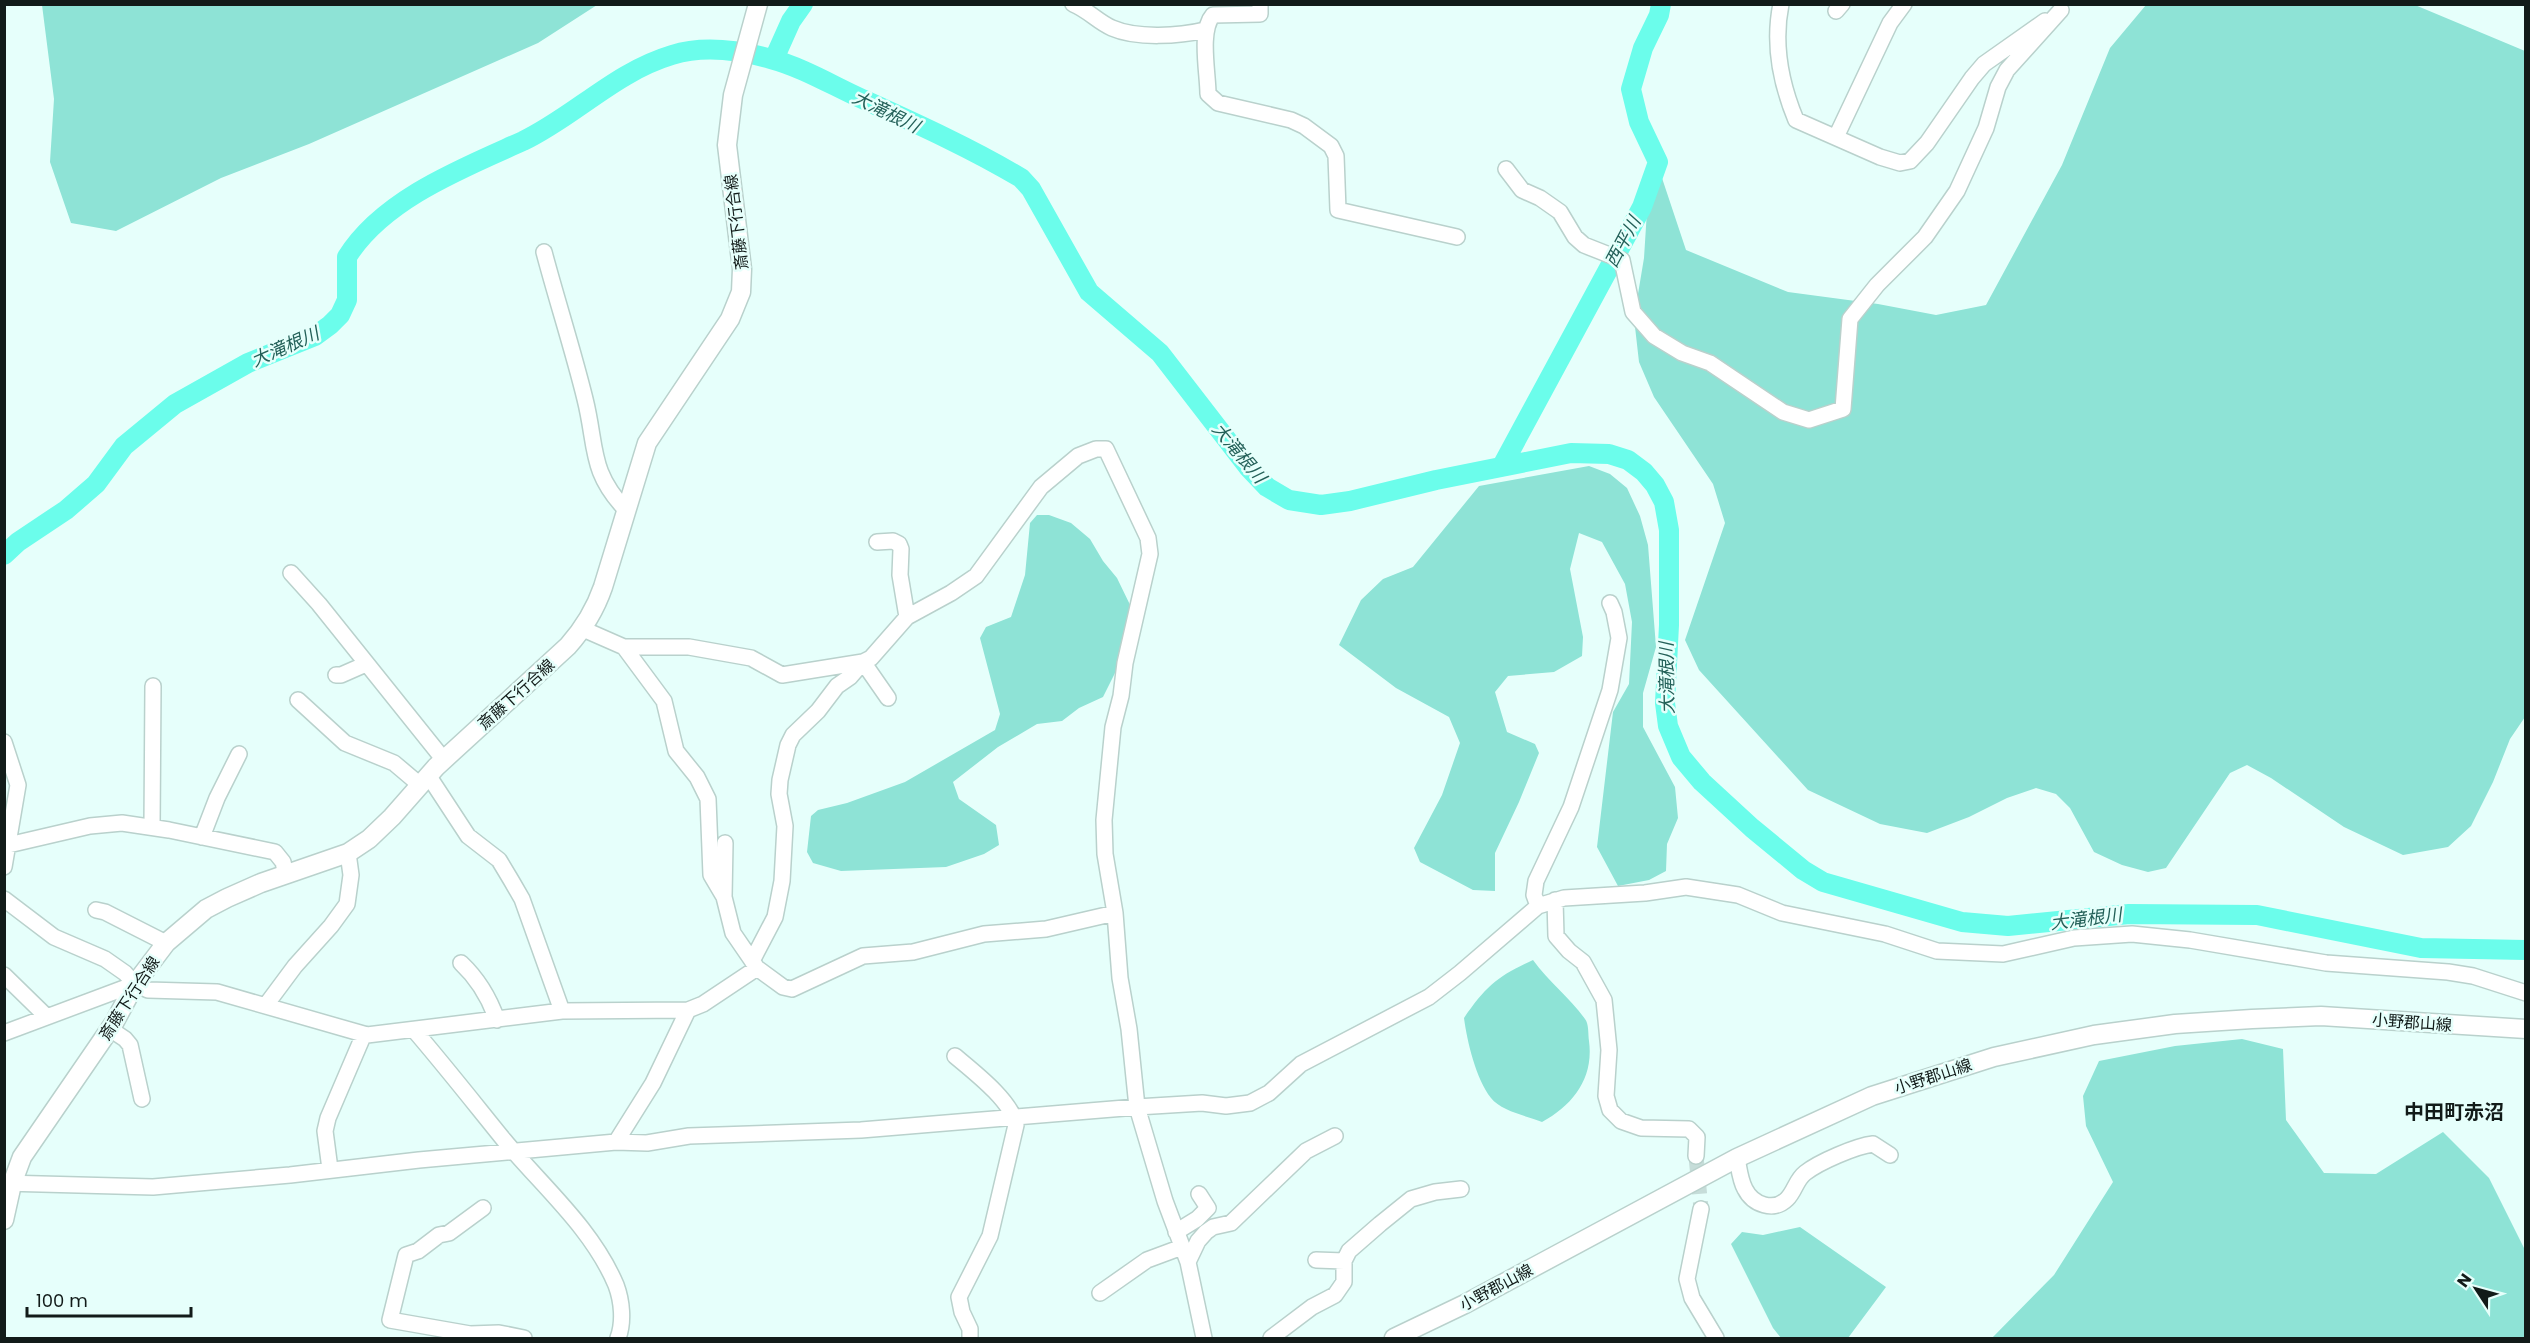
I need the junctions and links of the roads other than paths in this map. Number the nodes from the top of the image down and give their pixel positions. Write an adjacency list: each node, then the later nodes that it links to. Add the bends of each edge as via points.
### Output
1 (758, 4): 12 (main road, 斎藤下行合線, via 735,90 727,145 742,269 741,292 730,319 647,443)
2 (1260, 4): 7 (street, via 1260,14 1213,15)
3 (1781, 4): 8 (street, via 1778,48 1796,120)
4 (1904, 4): 8 (street, via 1890,23)
5 (1075, 5): 7 (street, via 1112,28 1133,33 1184,35)
6 (2065, 7): 8 (street, via 1984,64 1910,161 1900,163 1880,157); 9 (street, via 2007,70 1957,191 1925,237 1877,285 1850,319 1843,409 1809,420 1783,412 1710,363 1654,336 1633,312 1622,260 1584,245 1560,212 1522,190)
7 (1205, 30): 10 (street, via 1208,94 1218,103 1291,120 1331,146 1336,156 1338,210)
8 (1836, 137)
9 (1506, 169)
10 (1457, 237)
11 (544, 252): 12 (street, via 586,400 600,473)
12 (626, 510): 17 (main road, 斎藤下行合線, via 603,588)
13 (877, 542): 16 (street, via 893,541 902,549 900,575)
14 (291, 573): 20 (street)
15 (1610, 603): 39 (street, via 1619,638 1614,675 1571,807 1536,881 1534,895)
16 (907, 617): 19 (street); 41 (street, via 976,576 1041,487 1078,456 1106,449 1148,537 1150,554 1125,663 1106,788 1105,854)
17 (583, 629): 18 (street); 27 (main road, 斎藤下行合線)
18 (624, 647): 19 (street, via 689,647 751,658 782,675); 36 (street, via 664,701 676,751 697,777 708,799 711,875)
19 (863, 662): 23 (street); 44 (street, via 837,686 788,745 779,794 785,826 782,881 774,916)
20 (366, 664): 21 (street); 27 (street)
21 (336, 675)
22 (153, 687): 29 (street)
23 (888, 698)
24 (298, 700): 28 (street, via 345,742)
25 (4, 741): 32 (street, via 18,785)
26 (239, 754): 30 (street)
27 (444, 760): 28 (main road, 斎藤下行合線)
28 (424, 780): 33 (main road, 斎藤下行合線, via 369,839); 50 (street, via 468,836 499,860 511,880 522,899)
29 (152, 827): 30 (street); 32 (street, via 107,823)
30 (202, 837): 35 (street, via 275,852)
31 (725, 843): 36 (street)
32 (6, 846): 34 (street)
33 (348, 853): 35 (main road, 斎藤下行合線); 48 (street, via 351,875 346,904)
34 (4, 867)
35 (286, 875): 42 (main road, 斎藤下行合線, via 206,909)
36 (724, 897): 44 (street, via 733,933)
37 (4, 899): 46 (street, via 54,937 105,959)
38 (1556, 900): 39 (street); 47 (street, via 1699,888 1738,895 1782,913 1885,934 1937,951 2003,954 2074,938 2132,934 2326,963 2448,972); 66 (street, via 1556,936 1583,962 1604,999 1609,1050 1606,1096 1610,1110 1621,1121 1641,1128 1689,1129 1697,1137)
39 (1538, 906): 60 (street, via 1429,997 1301,1064 1269,1093 1250,1103)
40 (96, 910): 42 (street)
41 (1115, 913): 44 (street, via 1046,929 984,934 913,952 863,957 792,988 783,987); 60 (street)
42 (166, 943): 46 (main road, 斎藤下行合線)
43 (461, 963): 52 (street, via 482,986)
44 (754, 964): 49 (street, via 703,1004)
45 (4, 975): 51 (street)
46 (135, 984): 48 (street, via 148,990 217,992); 51 (street); 53 (main road, 斎藤下行合線)
47 (2526, 993)
48 (266, 1005): 57 (street)
49 (688, 1010): 50 (street); 63 (street, via 653,1083)
50 (562, 1011): 52 (street)
51 (46, 1016): 56 (street)
52 (497, 1020): 55 (street)
53 (110, 1029): 59 (street, via 130,1045); 69 (main road, 斎藤下行合線, via 22,1157)
54 (2526, 1029): 67 (main road, 小野郡山線, via 2321,1016 2175,1024 2094,1035 1994,1057 1872,1096)
55 (414, 1030): 57 (street); 64 (street)
56 (4, 1034)
57 (364, 1034): 68 (street, via 328,1118 325,1131)
58 (955, 1056): 61 (street)
59 (142, 1099)
60 (1137, 1107): 61 (street); 75 (street)
61 (1015, 1116): 63 (street, via 861,1130); 83 (street, via 1014,1140 990,1236 959,1297)
62 (1335, 1136): 78 (street, via 1306,1151 1231,1223 1206,1232)
63 (616, 1142): 64 (street)
64 (516, 1152): 68 (street); 82 (street, via 587,1234 612,1278 622,1317)
65 (1890, 1155): 67 (street, via 1873,1144 1826,1162 1805,1173 1787,1199 1775,1206 1762,1205 1751,1197)
66 (1696, 1156)
67 (1737, 1158): 86 (main road, 小野郡山線)
68 (330, 1169): 69 (street, via 153,1187)
69 (8, 1184): 74 (main road, 斎藤下行合線)
70 (1461, 1189): 77 (street, via 1412,1199 1349,1251)
71 (1199, 1194): 75 (street, via 1208,1208)
72 (483, 1208): 80 (street, via 449,1233 439,1234 418,1251 406,1255 390,1320)
73 (1701, 1209): 87 (street, via 1687,1279 1692,1298)
74 (4, 1220)
75 (1179, 1239): 78 (street); 79 (street)
76 (1317, 1260): 77 (street)
77 (1344, 1261): 85 (street, via 1344,1282 1335,1295)
78 (1188, 1262): 84 (street)
79 (1100, 1293)
80 (498, 1336): 81 (street)
81 (524, 1338)
82 (618, 1338)
83 (970, 1338)
84 (1204, 1338)
85 (1271, 1338)
86 (1394, 1338)
87 (1716, 1338)

